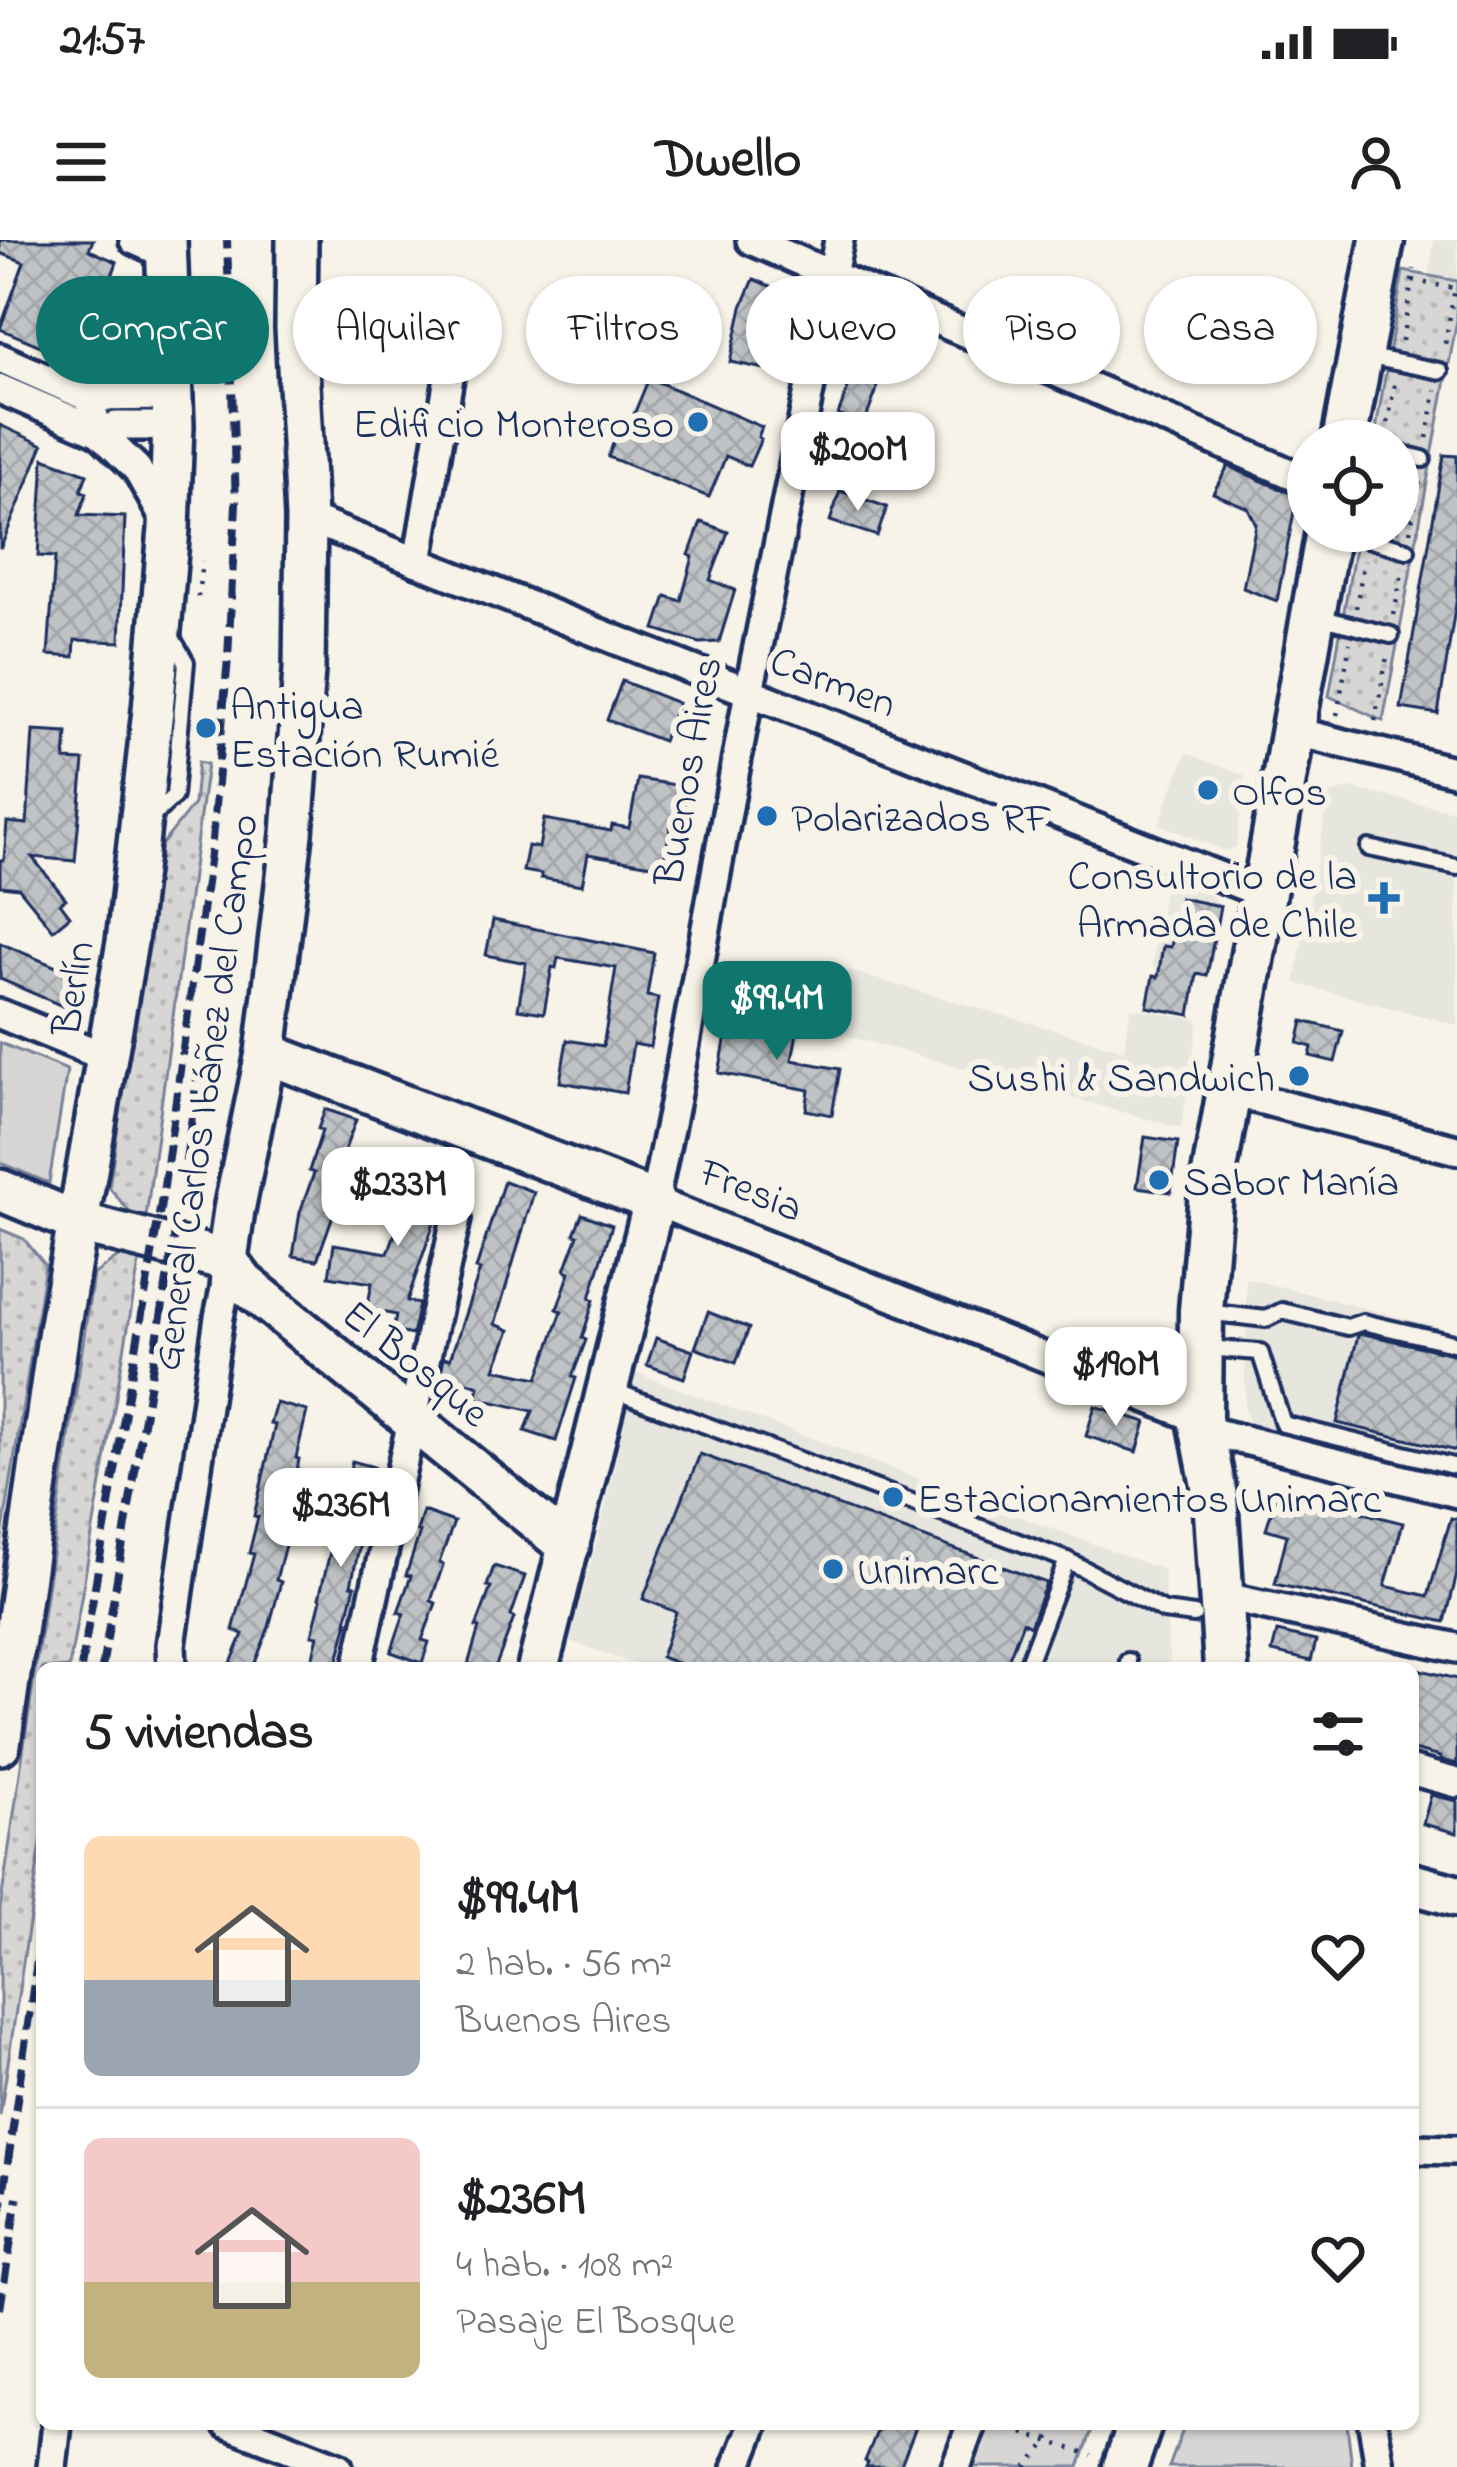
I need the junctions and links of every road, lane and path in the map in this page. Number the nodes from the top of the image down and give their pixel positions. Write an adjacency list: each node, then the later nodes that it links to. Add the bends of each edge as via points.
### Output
1 (297, 240): 26 (main road, General Carlos Ibáñez del Campo)
2 (751, 240): 7 (street)
3 (839, 240): 7 (street, Buenos Aires)
4 (1382, 240): 10 (main road)
5 (156, 245): 6 (main road, Berlín)
6 (162, 276)
7 (832, 276)
8 (1413, 281): 12 (path, via 1455,288)
9 (939, 322): 24 (street)
10 (1360, 356): 12 (lane); 20 (main road)
11 (0, 358): 18 (street)
12 (1440, 371): 23 (path)
13 (103, 384): 18 (street)
14 (172, 384): 19 (main road, Berlín)
15 (448, 384): 30 (street)
16 (810, 384): 33 (street, Buenos Aires)
17 (0, 389): 21 (street)
18 (88, 397): 19 (street); 21 (street)
19 (173, 411): 21 (street); 27 (main road, Berlín)
20 (1348, 420)
21 (99, 431): 27 (street, via 137,470)
22 (1419, 458): 23 (lane)
23 (1424, 459): 25 (path)
24 (1287, 472)
25 (1419, 486)
26 (306, 518): 30 (street, Carmen); 41 (main road, General Carlos Ibáñez del Campo, via 294,810)
27 (170, 529): 42 (main road, Berlín, via 128,942)
28 (1324, 552): 31 (main road)
29 (1407, 552): 32 (path)
30 (418, 562): 33 (street, Carmen)
31 (1313, 616): 32 (lane); 34 (main road)
32 (1391, 635): 35 (path)
33 (748, 692): 39 (street, Carmen); 46 (street, Buenos Aires)
34 (1293, 731): 35 (street); 39 (main road)
35 (1370, 750): 36 (street)
36 (1457, 772)
37 (1369, 848): 38 (lane)
38 (1457, 867)
39 (1264, 894): 43 (main road)
40 (0, 1014): 42 (street)
41 (266, 1053): 46 (main road, Fresia); 49 (main road, General Carlos Ibáñez del Campo)
42 (108, 1058): 48 (main road, Berlín)
43 (1227, 1091): 44 (street); 50 (main road)
44 (1457, 1150)
45 (0, 1190): 48 (main road)
46 (654, 1201): 52 (main road, Buenos Aires); 54 (street, Fresia)
47 (455, 1219): 53 (street)
48 (79, 1223): 49 (main road); 66 (main road, Berlín)
49 (227, 1260): 53 (main road, El Bosque, via 244,1283); 61 (street, General Carlos Ibáñez del Campo)
50 (1200, 1329): 51 (lane, via 1282,1311); 54 (main road); 55 (lane, via 1260,1352 1283,1424)
51 (1457, 1344)
52 (609, 1389): 57 (main road, Buenos Aires); 58 (lane)
53 (412, 1420): 57 (main road, El Bosque); 62 (street)
54 (1200, 1424): 56 (street, Fresia); 59 (main road, via 1215,1496)
55 (1457, 1467)
56 (1457, 1493)
57 (569, 1547): 63 (main road, Buenos Aires)
58 (1067, 1560): 59 (lane, via 1164,1611); 64 (lane)
59 (1207, 1606): 60 (street); 65 (main road)
60 (1457, 1648)
61 (171, 1662)
62 (359, 1662)
63 (540, 1662)
64 (1028, 1662)
65 (1220, 1662)
66 (0, 1744)
67 (1419, 1773): 68 (street)
68 (1457, 1783)
69 (1419, 1886): 70 (main road)
70 (1457, 1896)
71 (1419, 2149): 72 (street)
72 (1457, 2150)
73 (56, 2430): 83 (street)
74 (243, 2430): 84 (street)
75 (752, 2430): 85 (street)
76 (970, 2430): 86 (street)
77 (1013, 2430): 81 (path)
78 (1050, 2430): 81 (path)
79 (1139, 2430): 82 (main road)
80 (1374, 2430): 88 (street)
81 (1049, 2441): 82 (path); 87 (path)
82 (1125, 2466)
83 (52, 2467)
84 (338, 2467)
85 (737, 2467)
86 (956, 2467)
87 (1026, 2467)
88 (1380, 2467)

